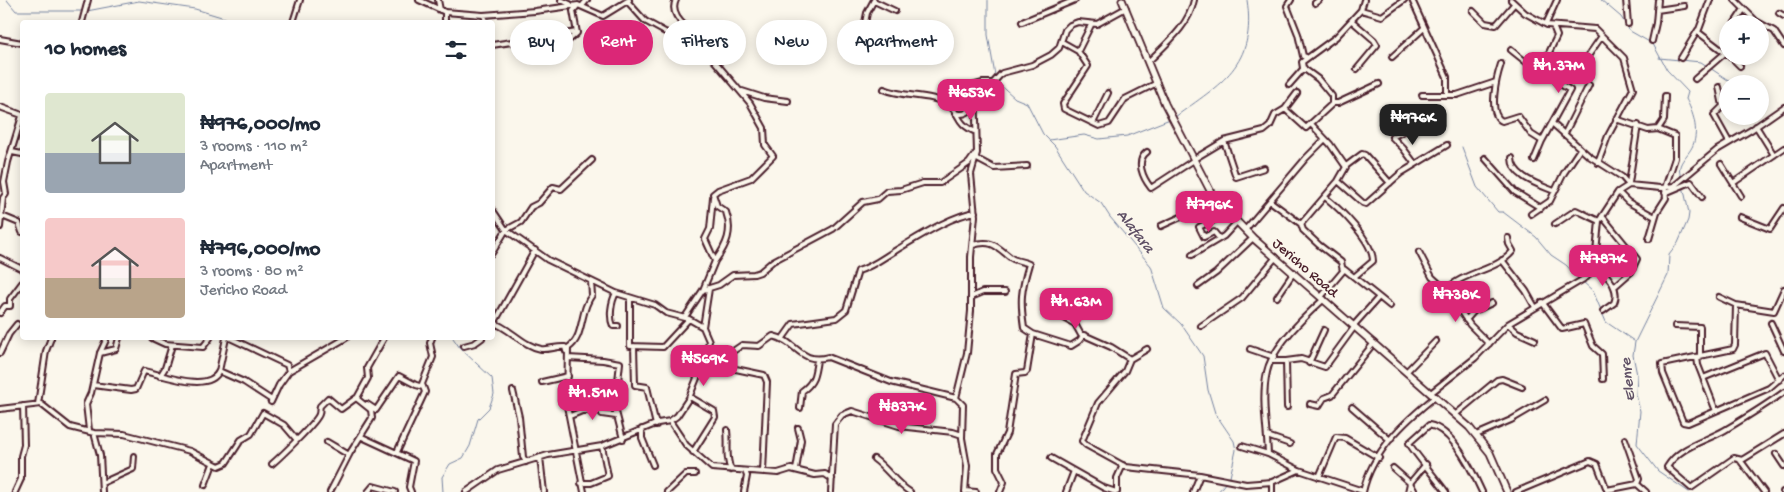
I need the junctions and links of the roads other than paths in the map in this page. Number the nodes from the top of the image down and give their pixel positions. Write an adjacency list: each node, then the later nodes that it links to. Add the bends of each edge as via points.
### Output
1 (88, 0): 37 (street)
2 (300, 0): 38 (street)
3 (419, 0): 30 (street)
4 (438, 0): 30 (street)
5 (562, 0): 23 (street)
6 (587, 0): 24 (street)
7 (676, 0): 41 (street, via 674,8)
8 (1075, 0): 44 (street)
9 (1122, 0): 26 (street, Jericho Road)
10 (1194, 0): 68 (street, via 1177,32)
11 (1291, 0): 64 (street, via 1287,6)
12 (1364, 0): 28 (street)
13 (1404, 0): 28 (street, via 1382,16)
14 (1412, 0): 49 (street)
15 (1557, 0): 45 (street)
16 (1626, 0): 46 (street)
17 (1658, 0): 29 (street)
18 (1710, 0): 50 (street)
19 (1735, 0): 27 (street)
20 (628, 1): 24 (street, via 603,16); 51 (street, via 645,21)
21 (874, 1): 31 (street); 42 (street)
22 (1513, 2): 32 (street, via 1496,25 1486,24); 45 (street)
23 (572, 5): 24 (street); 34 (street, via 535,12)
24 (580, 5): 52 (street, via 573,11)
25 (1684, 6): 29 (street)
26 (1126, 8): 47 (street); 68 (street, Jericho Road)
27 (1744, 9): 35 (street); 60 (street, via 1756,21 1774,31)
28 (1361, 10): 43 (street)
29 (1657, 10): 56 (street)
30 (442, 11): 34 (street); 39 (street)
31 (895, 11)
32 (1473, 11)
33 (1779, 13): 36 (street)
34 (484, 15): 40 (street)
35 (1740, 15)
36 (1784, 16)
37 (83, 20)
38 (294, 20)
39 (445, 20)
40 (485, 20)
41 (679, 20)
42 (865, 20)
43 (1352, 21): 64 (street, via 1326,46); 73 (street, via 1377,45)
44 (1022, 22)
45 (1546, 24): 48 (street)
46 (1628, 24)
47 (1091, 25): 57 (street, via 1070,24); 63 (street)
48 (1553, 26): 54 (street, via 1592,27); 71 (street, via 1557,36)
49 (1424, 28): 65 (street); 88 (street, via 1447,77)
50 (1698, 30): 61 (street); 66 (street)
51 (663, 31)
52 (577, 32): 53 (street); 59 (street)
53 (573, 36)
54 (1602, 36): 74 (street, via 1574,76); 99 (street, via 1624,58 1632,84 1632,93)
55 (0, 39): 58 (street)
56 (1652, 41)
57 (1062, 42): 63 (street); 91 (street, via 1051,55 1032,65 1002,73 993,84 976,83)
58 (20, 43)
59 (495, 45)
60 (1784, 46)
61 (1719, 48)
62 (1512, 50): 71 (street, via 1526,62)
63 (1078, 51): 100 (street, via 1088,68 1063,104 1064,109)
64 (1306, 57): 72 (street, via 1302,62)
65 (1392, 57)
66 (1681, 58)
67 (1719, 61): 75 (street)
68 (1148, 62): 77 (street, Jericho Road)
69 (1501, 64): 76 (street)
70 (720, 65): 83 (street)
71 (1542, 67): 74 (street)
72 (1304, 68): 80 (street); 92 (street, via 1330,93)
73 (1357, 69)
74 (1552, 70): 103 (street, via 1557,82 1570,90)
75 (1694, 79)
76 (1496, 82): 81 (street); 84 (street)
77 (1157, 83): 100 (street, via 1125,99 1106,125); 128 (street, Jericho Road)
78 (1379, 84): 92 (street)
79 (1589, 84): 111 (street)
80 (1289, 85)
81 (1488, 86): 84 (street); 88 (street)
82 (884, 89): 97 (street, via 897,95 924,97 949,106)
83 (742, 91): 90 (street); 144 (street, via 759,118 765,131 765,145 773,156 751,178)
84 (1495, 92): 114 (street, via 1494,109 1498,119 1502,121 1518,116 1531,134)
85 (1108, 93): 100 (street)
86 (1297, 93): 95 (street)
87 (1422, 95): 88 (street)
88 (1447, 95)
89 (1665, 96): 109 (street, via 1664,120)
90 (788, 101)
91 (975, 102): 97 (street, via 966,113); 110 (street)
92 (1332, 103): 102 (street)
93 (1784, 106): 107 (street)
94 (0, 107): 98 (street)
95 (1285, 110): 102 (street, via 1303,127); 113 (street, via 1275,115 1264,131)
96 (1719, 110): 101 (street, via 1714,114)
97 (955, 114): 110 (street, via 963,127)
98 (20, 117)
99 (1616, 119): 106 (street); 130 (street)
100 (1093, 123)
101 (1719, 123)
102 (1311, 124): 112 (street)
103 (1553, 124): 111 (street); 114 (street)
104 (20, 125): 119 (street)
105 (1720, 125): 115 (street)
106 (1638, 126): 109 (street); 139 (street)
107 (1756, 126): 115 (street); 123 (street)
108 (1411, 128): 131 (street, via 1392,137)
109 (1658, 129): 140 (street, via 1677,140)
110 (976, 132): 120 (street)
111 (1564, 135): 118 (street)
112 (1325, 139): 134 (street); 150 (street)
113 (1224, 141): 128 (street); 135 (street, via 1238,179)
114 (1542, 141): 129 (street)
115 (1729, 142): 140 (street, via 1682,181)
116 (1446, 144): 131 (street)
117 (1784, 148): 123 (street)
118 (1580, 149): 130 (street); 141 (street)
119 (12, 152): 122 (street); 146 (street, via 6,167 6,194)
120 (977, 152): 126 (street); 194 (street, via 969,163 940,183 923,183 887,191 878,199 863,202 832,229 773,261 760,272 733,275)
121 (1147, 152): 128 (street, via 1140,163 1151,188)
122 (20, 154)
123 (1774, 155): 138 (street)
124 (1485, 158): 151 (street, via 1515,192)
125 (1512, 158): 141 (street, via 1513,165 1524,176)
126 (977, 159): 133 (street, via 994,168); 153 (street, via 971,174)
127 (592, 160): 170 (street, via 561,188 552,188 531,207 521,222)
128 (1194, 160): 149 (street, Jericho Road)
129 (1534, 160)
130 (1598, 163): 139 (street)
131 (1415, 164): 137 (street)
132 (1721, 164): 138 (street)
133 (1026, 166)
134 (1346, 166): 136 (street); 137 (street, via 1365,155)
135 (1264, 168)
136 (1338, 181): 137 (street, via 1364,204); 147 (street)
137 (1390, 183)
138 (1733, 183): 145 (street)
139 (1629, 184): 140 (street); 142 (street)
140 (1666, 188): 143 (street)
141 (1554, 191): 151 (street, via 1550,201)
142 (1618, 192): 158 (street); 159 (street, via 1628,202)
143 (1665, 193): 148 (street, via 1691,182); 159 (street, via 1666,198)
144 (714, 194): 184 (street, via 710,229 705,239); 184 (street, via 717,206 726,212 730,230)
145 (1741, 196)
146 (2, 197): 157 (street)
147 (1324, 197): 165 (street); 189 (street, via 1360,233 1372,254 1373,261)
148 (1702, 197)
149 (1214, 198): 154 (street, Jericho Road); 168 (street)
150 (1270, 201): 165 (street); 171 (street)
151 (1541, 208): 155 (street)
152 (1784, 208): 160 (street, via 1770,229)
153 (975, 212): 176 (street); 229 (street, via 959,214 872,266 858,271 846,310 836,318 794,324)
154 (1227, 214): 164 (street, Jericho Road); 172 (street, via 1199,227 1204,237 1214,232)
155 (1531, 214)
156 (495, 215): 163 (street)
157 (2, 216): 167 (street); 169 (street)
158 (1602, 216): 161 (street); 193 (street, via 1637,259 1630,272)
159 (1656, 217): 175 (street)
160 (1740, 217)
161 (1600, 221): 166 (street, via 1576,210); 185 (street)
162 (495, 222): 163 (street)
163 (499, 222): 170 (street)
164 (1236, 223): 171 (street, Jericho Road); 172 (street)
165 (1301, 224): 187 (street, via 1319,245 1339,258)
166 (1555, 224)
167 (20, 226)
168 (1161, 226)
169 (0, 227)
170 (506, 230): 177 (street); 178 (street)
171 (1245, 230): 173 (street, Jericho Road)
172 (1219, 238): 180 (street)
173 (1253, 238): 181 (street, Jericho Road); 192 (street, via 1216,274)
174 (1508, 238): 183 (street, via 1513,251)
175 (1649, 239)
176 (973, 245): 201 (street); 227 (street, via 980,243 1002,248 1010,257 1029,264 1020,304 1024,328)
177 (495, 248)
178 (535, 250): 190 (street); 216 (street)
179 (1418, 252): 197 (street, via 1432,278)
180 (1192, 255)
181 (1276, 257): 188 (street, Jericho Road); 222 (street, via 1242,298)
182 (0, 258): 186 (street)
183 (1502, 260): 197 (street); 210 (street)
184 (715, 261): 196 (street)
185 (1595, 263): 193 (street); 206 (street, via 1587,277)
186 (20, 268)
187 (1344, 269): 189 (street); 205 (street)
188 (1294, 272): 202 (street); 205 (street, Jericho Road)
189 (1354, 276): 200 (street)
190 (591, 282): 199 (street); 254 (street, via 592,296 586,302 575,343 568,348)
191 (20, 286): 213 (street, via 10,299 10,306 5,306)
192 (1198, 286)
193 (1614, 287): 212 (street, via 1615,301)
194 (709, 288): 196 (street); 225 (street)
195 (1784, 289): 208 (street, via 1775,310)
196 (703, 290): 214 (street)
197 (1446, 290): 215 (street)
198 (1005, 292): 201 (street, via 982,292)
199 (616, 293): 204 (street); 221 (street, via 610,319 613,326)
200 (1379, 296): 209 (street); 223 (street)
201 (971, 297): 279 (street, via 967,353)
202 (1277, 297)
203 (1719, 297): 208 (street)
204 (630, 298): 214 (street, via 655,305 666,314); 247 (street, via 629,345)
205 (1323, 298): 223 (street, Jericho Road); 257 (street)
206 (1542, 302): 210 (street); 268 (street, via 1562,329 1584,324 1593,346 1602,354)
207 (1492, 303): 215 (street)
208 (1736, 305): 253 (street, via 1734,348)
209 (1390, 306)
210 (1534, 307): 219 (street)
211 (1056, 310): 228 (street)
212 (1603, 311)
213 (0, 313)
214 (687, 318): 225 (street); 247 (street, via 663,346)
215 (1466, 320): 244 (street)
216 (495, 322)
217 (1771, 323): 250 (street)
218 (17, 324): 252 (street)
219 (1508, 324): 241 (street); 244 (street)
220 (495, 325): 254 (street, via 529,345 540,348 565,346)
221 (618, 326)
222 (1201, 326)
223 (1354, 326): 243 (street, Jericho Road); 261 (street, via 1326,367)
224 (1675, 326): 253 (street, via 1700,327)
225 (703, 328): 255 (street, via 709,337)
226 (1324, 330): 261 (street)
227 (1033, 334): 228 (street, via 1071,346); 364 (street, via 1027,370 1025,374 1016,374 1007,433 996,454 997,468 1004,482)
228 (1084, 335): 256 (street)
229 (783, 338): 258 (street, via 773,336 759,346 742,345); 259 (street, via 802,356)
230 (50, 340): 281 (street)
231 (106, 340): 251 (street)
232 (118, 340): 251 (street, via 116,349)
233 (156, 340): 245 (street)
234 (208, 340): 245 (street, via 203,347)
235 (227, 340): 264 (street)
236 (233, 340): 262 (street, via 282,361)
237 (343, 340): 262 (street)
238 (383, 340): 273 (street, via 367,368 368,378 356,397 376,410 399,376)
239 (431, 340): 273 (street, via 433,357 422,382)
240 (479, 340): 246 (street)
241 (1535, 340)
242 (1436, 341): 263 (street)
243 (1374, 343): 263 (street, Jericho Road); 282 (street, via 1332,395 1324,398 1319,406)
244 (1488, 344): 277 (street)
245 (172, 345): 266 (street)
246 (464, 346)
247 (634, 346): 293 (street, via 635,386 647,388)
248 (1147, 349): 256 (street)
249 (1250, 349): 257 (street)
250 (1784, 351)
251 (100, 352): 272 (street)
252 (0, 353)
253 (1698, 357): 269 (street); 288 (street, via 1663,362 1663,373 1684,422)
254 (568, 358): 267 (street); 291 (street, via 620,363)
255 (705, 358): 258 (street); 278 (street)
256 (1130, 359): 329 (street, via 1125,371 1098,404 1082,439 1086,445)
257 (1273, 359): 260 (street); 302 (street, via 1266,380)
258 (720, 360): 337 (street, via 731,368 764,376 767,382)
259 (818, 360): 279 (street, via 828,357 891,382); 286 (street, via 815,377 802,392)
260 (1286, 361): 261 (street, via 1301,359); 284 (street)
261 (1308, 363)
262 (289, 371): 264 (street, via 271,401 244,382)
263 (1407, 371): 277 (street, Jericho Road)
264 (219, 372): 266 (street, via 216,378 208,381 180,381)
265 (1784, 375): 270 (street)
266 (160, 376): 272 (street, via 144,371 136,389 131,390)
267 (568, 376): 271 (street); 290 (street)
268 (1603, 378)
269 (1703, 378): 270 (street, via 1765,353); 288 (street)
270 (1779, 380): 288 (street, via 1769,388)
271 (542, 382)
272 (92, 385): 296 (street, via 86,404)
273 (423, 387): 312 (street, via 425,392)
274 (1522, 387): 289 (street, via 1497,380)
275 (513, 391): 324 (street)
276 (1784, 392): 323 (street, via 1724,430 1692,444 1666,467 1691,488 1720,465 1734,458)
277 (1434, 394): 289 (street, Jericho Road); 307 (street)
278 (690, 397): 292 (street); 314 (street, via 714,411 715,417)
279 (956, 398): 300 (street, via 963,406)
280 (1545, 400): 301 (street, via 1512,420)
281 (38, 404): 283 (street); 296 (street, via 47,407 70,427)
282 (1310, 404)
283 (23, 406): 287 (street); 349 (street, via 21,479)
284 (1287, 407)
285 (1352, 407): 307 (street)
286 (800, 408)
287 (0, 409)
288 (1716, 411)
289 (1456, 414): 301 (street, Jericho Road)
290 (570, 416): 291 (street, via 596,410); 313 (street)
291 (616, 416): 305 (street)
292 (670, 421): 293 (street); 314 (street)
293 (656, 425): 295 (street)
294 (798, 428): 333 (street, via 800,440)
295 (642, 429): 305 (street); 328 (street, via 642,438)
296 (89, 430): 298 (street)
297 (727, 430): 332 (street, via 729,445 726,458)
298 (94, 433): 325 (street, via 129,435 194,452); 343 (street)
299 (1784, 434): 323 (street)
300 (962, 435): 341 (street, via 899,426 848,412 835,424); 362 (street, via 967,466)
301 (1476, 435): 373 (street, Jericho Road, via 1490,453)
302 (1267, 436): 309 (street); 315 (street)
303 (362, 437): 304 (street, via 371,423 371,410 356,398 341,409 328,398 320,406 319,414); 312 (street); 317 (street)
304 (296, 439): 325 (street, via 284,425 263,413 254,430 241,440 226,463); 326 (street)
305 (623, 439): 310 (street)
306 (1625, 439): 346 (street, via 1639,479)
307 (1390, 440): 321 (street)
308 (327, 442): 317 (street)
309 (1290, 444)
310 (602, 446): 313 (street); 344 (street, via 608,476 591,483)
311 (1242, 446): 315 (street)
312 (397, 452): 354 (street, via 415,463 409,487)
313 (576, 452): 319 (street); 344 (street)
314 (693, 452): 332 (street, via 707,466)
315 (1268, 454): 334 (street)
316 (1776, 454): 330 (street)
317 (349, 455): 351 (street)
318 (134, 456): 343 (street, via 133,469)
319 (540, 457): 324 (street); 356 (street)
320 (1052, 458): 336 (street)
321 (1378, 458): 340 (street, via 1345,438 1336,437); 348 (street)
322 (874, 459): 361 (street, via 896,483)
323 (1739, 460): 376 (street)
324 (526, 462): 355 (street, via 498,470)
325 (213, 464): 347 (street)
326 (272, 464)
327 (1426, 464): 345 (street); 371 (street); 372 (street, via 1409,443 1430,425 1449,438 1469,465)
328 (653, 465)
329 (1123, 465): 339 (street); 366 (street, via 1117,478)
330 (1784, 466)
331 (1393, 468): 345 (street)
332 (731, 470): 335 (street)
333 (796, 470): 337 (street); 341 (street, via 812,475 825,474)
334 (1299, 470): 340 (street); 342 (street)
335 (746, 471): 337 (street); 359 (street)
336 (1074, 471): 365 (street); 366 (street)
337 (762, 472)
338 (695, 474): 358 (street, via 686,474)
339 (1200, 475): 342 (street, via 1246,484); 367 (street)
340 (1319, 477): 348 (street)
341 (832, 480): 360 (street)
342 (1272, 482): 368 (street)
343 (102, 483): 350 (street)
344 (581, 483): 357 (street)
345 (1410, 484): 369 (street); 370 (street)
346 (1637, 484): 374 (street, via 1608,490 1597,464 1590,460); 375 (street)
347 (205, 485)
348 (1363, 491)
349 (15, 492)
350 (102, 492)
351 (330, 492)
352 (368, 492): 353 (street, via 373,486)
353 (395, 492)
354 (411, 492)
355 (466, 492)
356 (544, 492)
357 (584, 492)
358 (667, 492)
359 (744, 492)
360 (831, 492)
361 (910, 492)
362 (965, 492): 363 (street)
363 (976, 492)
364 (1000, 492)
365 (1066, 492)
366 (1116, 492)
367 (1193, 492)
368 (1272, 492)
369 (1408, 492)
370 (1415, 492)
371 (1446, 492)
372 (1482, 492)
373 (1507, 492)
374 (1516, 492)
375 (1646, 492)
376 (1764, 492)

